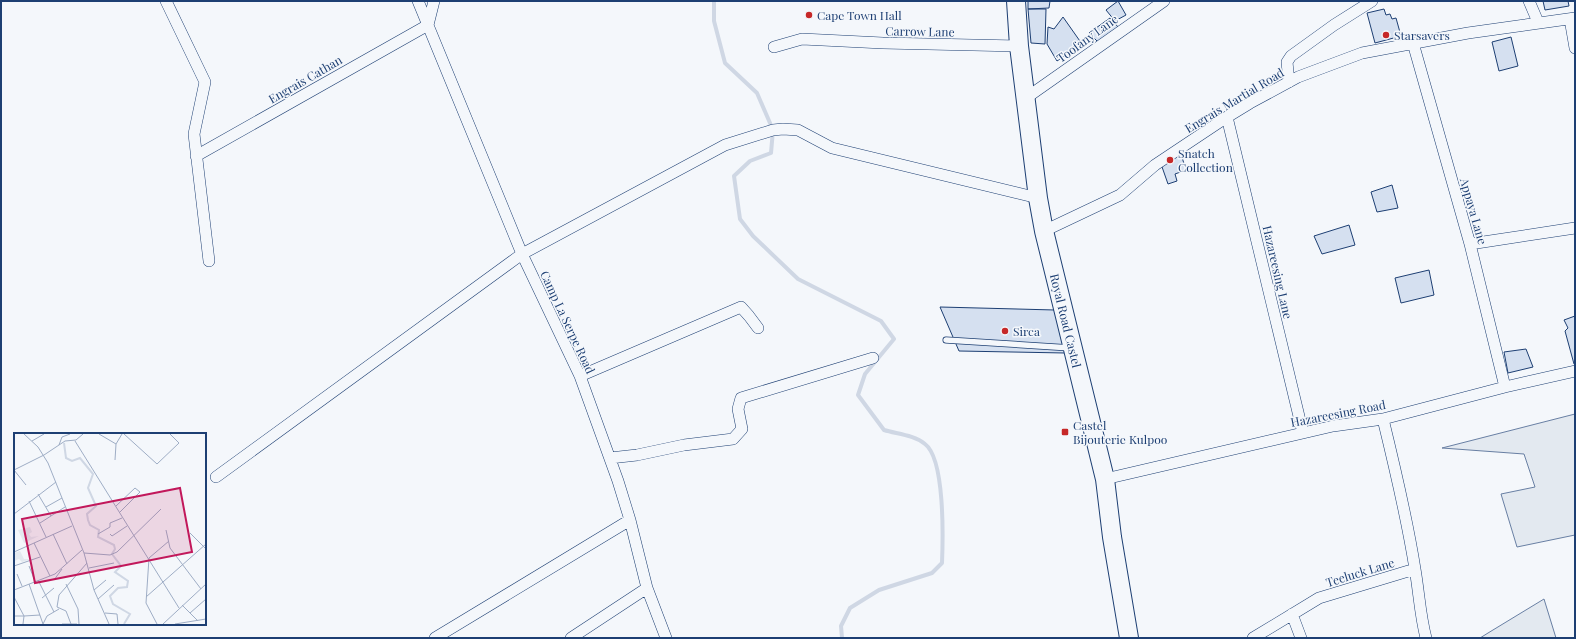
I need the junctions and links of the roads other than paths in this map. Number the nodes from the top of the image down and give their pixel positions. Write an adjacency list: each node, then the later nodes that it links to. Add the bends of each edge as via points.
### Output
1 (166, 1): 18 (street, via 205,82 194,134)
2 (418, 1): 10 (street, Camp La Serpe Road)
3 (434, 1): 10 (street)
4 (1016, 1): 12 (main road, Royal Road Castel)
5 (1164, 1): 16 (street, Toofany Lane)
6 (1372, 1): 15 (street, via 1334,24 1291,56 1287,62)
7 (1529, 1): 9 (street)
8 (1572, 18): 9 (street, Engrais Martial Road); 14 (street)
9 (1538, 22): 11 (street, Engrais Martial Road)
10 (428, 25): 18 (street, Engrais Cathan); 23 (street, Camp La Serpe Road)
11 (1413, 43): 15 (street, Engrais Martial Road, via 1362,53); 22 (street, Appaya Lane)
12 (1019, 46): 13 (street, Carrow Lane, via 802,39); 16 (main road, Royal Road Castel)
13 (774, 47)
14 (1575, 48)
15 (1289, 82): 17 (street, Engrais Martial Road)
16 (1026, 98): 19 (main road, Royal Road Castel)
17 (1227, 117): 21 (street, Engrais Martial Road, via 1155,165 1120,195); 33 (street, Hazareesing Lane)
18 (196, 156): 24 (street)
19 (1038, 198): 21 (main road, Royal Road Castel); 23 (street, via 832,148 798,130 783,129 725,145)
20 (1575, 228): 22 (street)
21 (1044, 232): 27 (main road, Royal Road Castel)
22 (1470, 244): 31 (street, Appaya Lane)
23 (522, 254): 30 (street, Camp La Serpe Road); 35 (street)
24 (209, 261)
25 (758, 328): 30 (street, via 741,307)
26 (946, 340): 27 (lane)
27 (1073, 348): 36 (main road, Royal Road Castel)
28 (873, 358): 34 (street, via 741,398 738,409 742,429 733,439)
29 (1575, 371): 31 (street, Hazareesing Road)
30 (580, 376): 34 (street, Camp La Serpe Road)
31 (1505, 387): 32 (street, Hazareesing Road)
32 (1382, 419): 33 (street, Hazareesing Road); 38 (street, via 1393,459)
33 (1303, 433): 36 (street, Hazareesing Road)
34 (610, 458): 37 (street, Camp La Serpe Road)
35 (216, 476)
36 (1105, 479): 44 (main road, Royal Road Castel)
37 (630, 520): 39 (street, Camp La Serpe Road); 41 (street)
38 (1415, 569): 40 (street, Teeluck Lane, via 1319,598); 47 (street)
39 (647, 588): 42 (street); 43 (street, Camp La Serpe Road)
40 (1292, 614): 45 (street, Teeluck Lane); 46 (street)
41 (435, 638)
42 (571, 638)
43 (666, 638)
44 (1129, 638)
45 (1253, 638)
46 (1301, 638)
47 (1426, 638)

